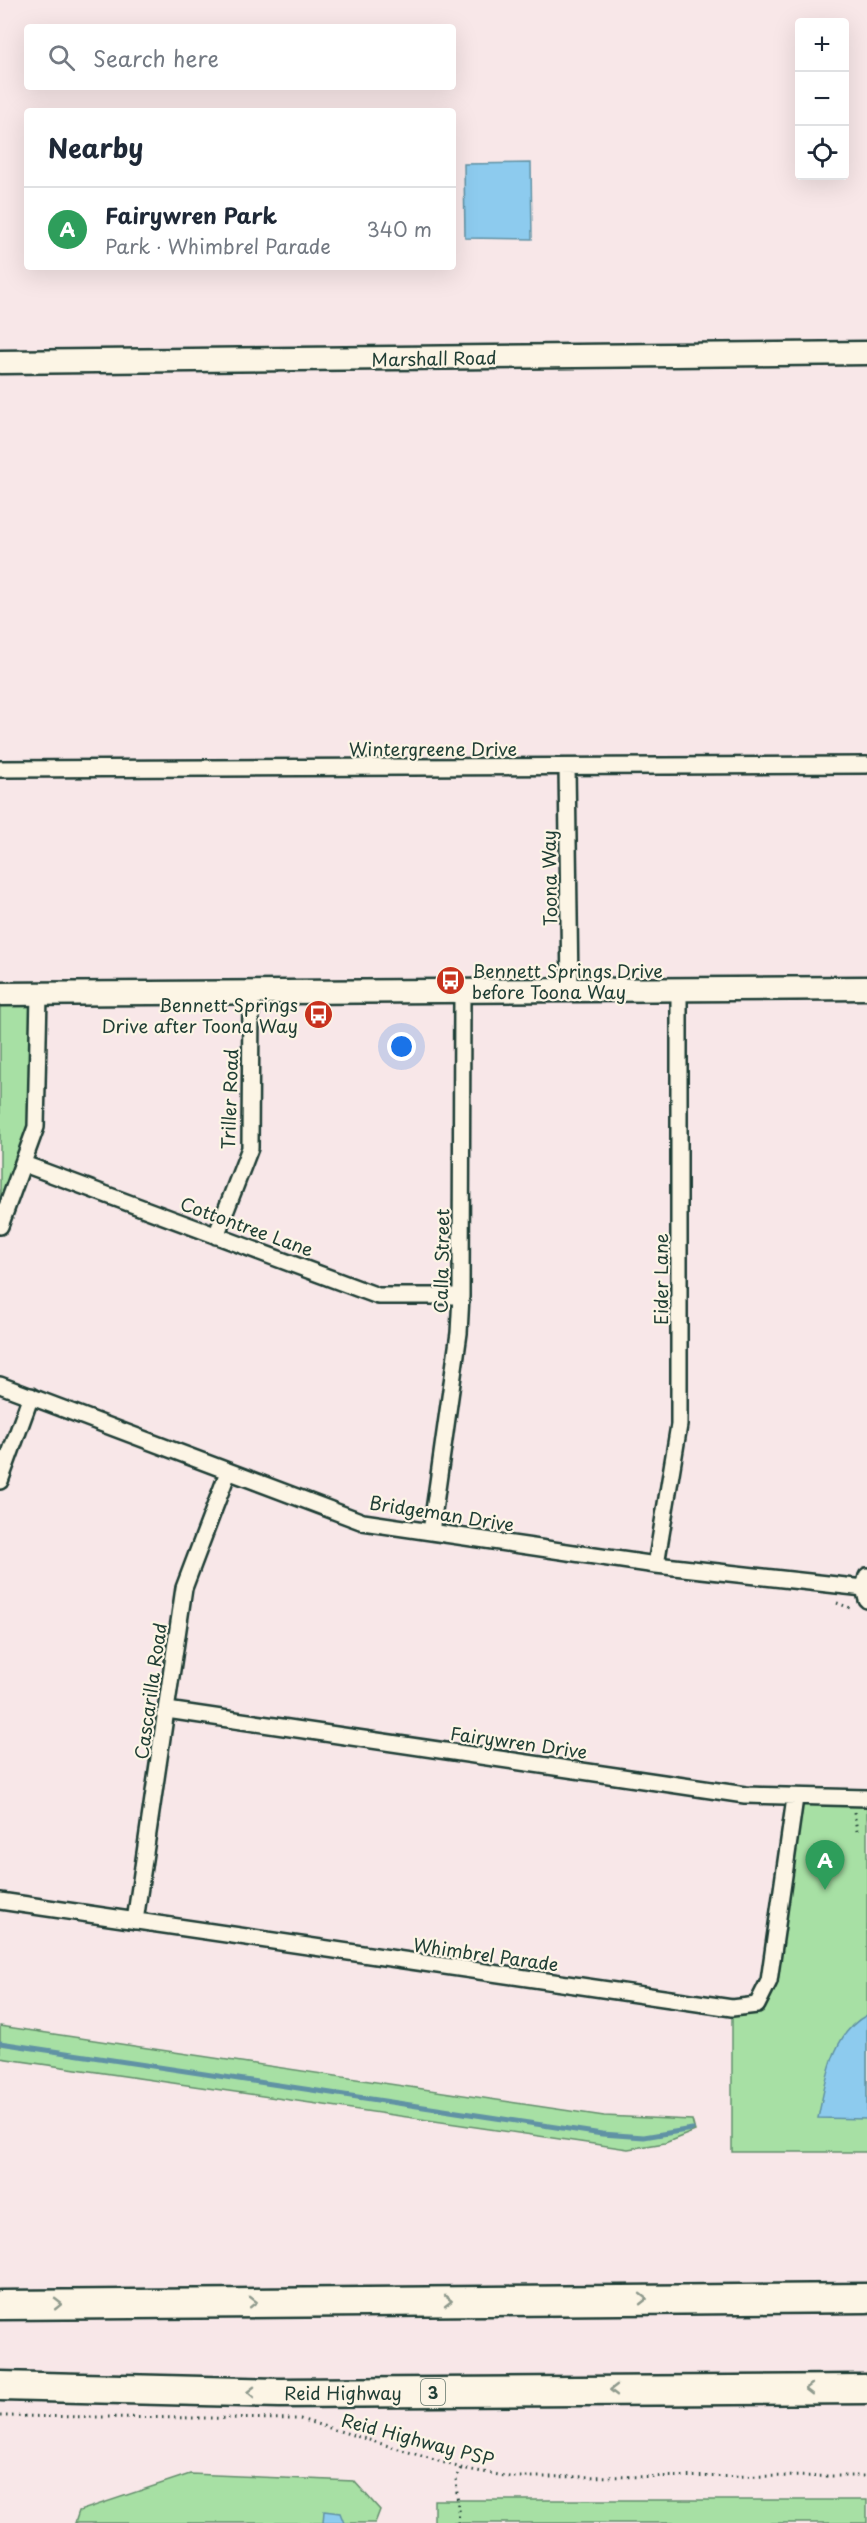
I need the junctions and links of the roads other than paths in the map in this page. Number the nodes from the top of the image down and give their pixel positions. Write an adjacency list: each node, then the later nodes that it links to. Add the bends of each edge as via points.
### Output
1 (867, 353): 2 (street, Marshall Road)
2 (0, 362)
3 (867, 765): 4 (street, Wintergreene Drive)
4 (567, 767): 5 (street, Wintergreene Drive); 8 (street, Toona Way)
5 (0, 769)
6 (867, 988): 9 (street)
7 (462, 989): 8 (street); 11 (street); 16 (street, Calla Street)
8 (570, 989): 9 (street)
9 (679, 991): 22 (street, Eider Lane, via 679,1425)
10 (0, 994): 12 (street)
11 (250, 994): 12 (street); 15 (street, Triller Road, via 250,1148)
12 (39, 995): 13 (street, via 36,1127)
13 (24, 1164): 14 (street); 15 (street, Cottontree Lane)
14 (0, 1226)
15 (216, 1236): 16 (street, Cottontree Lane, via 378,1296)
16 (461, 1296): 21 (street, Calla Street)
17 (0, 1385): 18 (street, Bridgeman Drive)
18 (31, 1396): 19 (street, Bridgeman Drive); 20 (street)
19 (228, 1472): 21 (street, Bridgeman Drive, via 363,1522); 24 (street, Cascarilla Road, via 184,1588)
20 (0, 1481)
21 (431, 1532): 22 (street, Bridgeman Drive)
22 (656, 1565): 23 (street, Bridgeman Drive)
23 (866, 1588)
24 (167, 1710): 25 (street, Fairywren Drive, via 744,1795); 28 (street, Cascarilla Road)
25 (795, 1798): 26 (street, Fairywren Drive); 28 (street, Whimbrel Parade, via 769,1981 757,2005 694,2005)
26 (867, 1798)
27 (0, 1901): 28 (street, Whimbrel Parade)
28 (135, 1921)
29 (867, 2298): 30 (highway, one-way to 29)
30 (0, 2305)
31 (0, 2386): 32 (highway, Reid Highway / 3, one-way to 31, via 280,2393)
32 (867, 2389)

